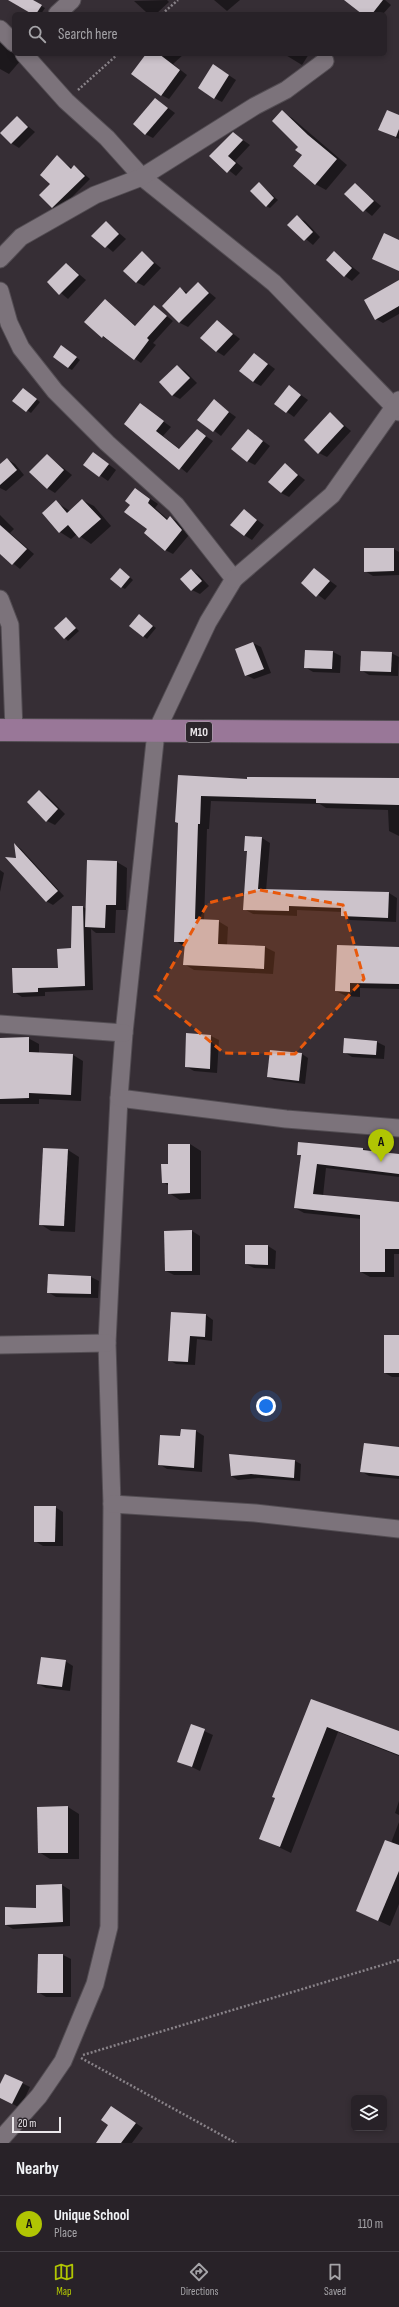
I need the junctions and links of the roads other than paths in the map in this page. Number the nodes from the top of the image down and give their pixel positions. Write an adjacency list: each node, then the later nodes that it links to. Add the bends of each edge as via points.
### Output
1 (72, 0): 2 (street)
2 (59, 12)
3 (0, 30): 4 (street)
4 (12, 41)
5 (26, 56): 7 (street, via 66,101 107,138)
6 (325, 61): 7 (street, via 286,90 255,106)
7 (142, 177): 8 (street, via 95,195 21,237); 10 (street, via 274,283)
8 (0, 259)
9 (0, 291): 11 (street, via 9,323 21,348 55,391 107,443 176,505)
10 (398, 406): 11 (street, via 332,495)
11 (234, 579): 14 (street, via 208,622)
12 (0, 599): 13 (street, via 10,625)
13 (7, 730): 14 (main road, M10)
14 (156, 732): 15 (main road, M10); 17 (street)
15 (399, 732)
16 (0, 1024): 17 (street)
17 (124, 1032): 18 (street)
18 (119, 1098): 19 (street, via 286,1119); 20 (street)
19 (399, 1128)
20 (107, 1343): 21 (street); 22 (street)
21 (0, 1346)
22 (112, 1504): 23 (street, via 255,1513); 24 (street, via 110,1927 95,1984 63,2061 39,2096)
23 (399, 1529)
24 (0, 2140)

